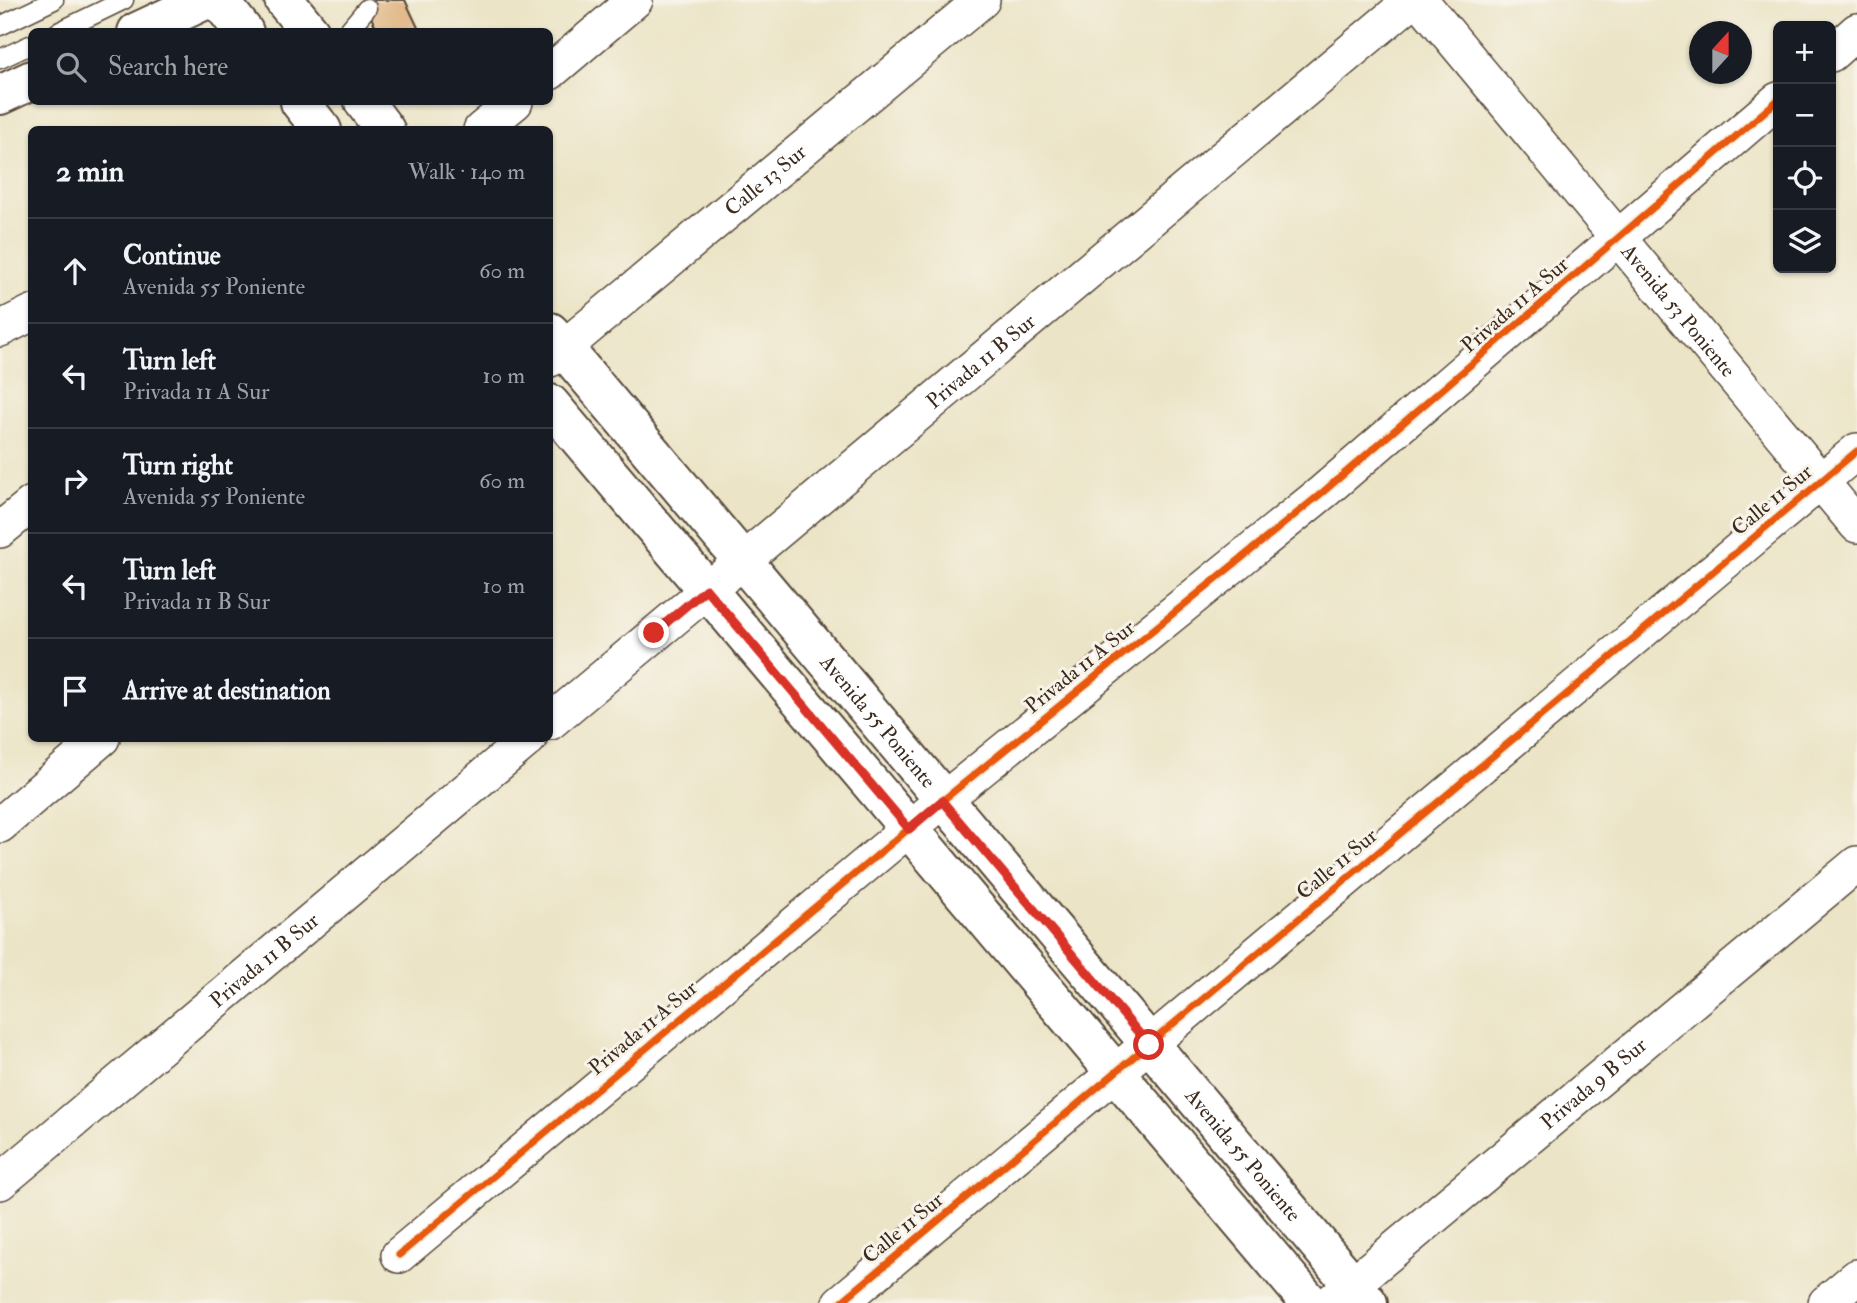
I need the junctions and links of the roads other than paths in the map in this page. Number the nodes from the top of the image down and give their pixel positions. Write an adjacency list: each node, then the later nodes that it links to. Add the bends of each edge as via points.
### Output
1 (54, 0): 11 (lane)
2 (124, 0): 12 (lane)
3 (205, 0): 13 (main road)
4 (219, 0): 14 (main road)
5 (284, 0): 15 (main road)
6 (635, 0): 21 (street)
7 (982, 0): 34 (street, Calle 13 Sur)
8 (1412, 0): 41 (street, Privada 11 B Sur)
9 (1420, 0): 31 (street, Avenida 53 Poniente)
10 (367, 8): 16 (lane)
11 (0, 26)
12 (66, 28)
13 (146, 28)
14 (241, 28)
15 (307, 28)
16 (350, 28)
17 (1857, 31): 19 (street)
18 (28, 46): 20 (lane)
19 (1836, 50)
20 (0, 59)
21 (553, 69)
22 (28, 82): 23 (main road)
23 (0, 95)
24 (1773, 104): 31 (street, Privada 11 A Sur)
25 (302, 105): 28 (main road)
26 (366, 105): 29 (main road)
27 (511, 105): 30 (street)
28 (319, 126)
29 (382, 126)
30 (486, 126)
31 (1617, 240): 37 (street, Avenida 53 Poniente); 46 (street, Privada 11 A Sur, via 1323,492)
32 (28, 315): 33 (street)
33 (0, 329)
34 (554, 346): 41 (main road, Avenida 55 Poniente)
35 (553, 408): 42 (main road, Avenida 55 Poniente)
36 (1857, 451): 37 (street, Calle 11 Sur)
37 (1821, 482): 39 (street, Avenida 53 Poniente); 50 (street, Calle 11 Sur)
38 (28, 507): 40 (street)
39 (1857, 525)
40 (0, 530)
41 (740, 561): 42 (street, Privada 11 B Sur); 46 (main road, Avenida 55 Poniente)
42 (706, 589): 43 (street, Privada 11 B Sur); 48 (main road, Avenida 55 Poniente)
43 (553, 719)
44 (97, 742): 47 (street)
45 (524, 742): 52 (street, Privada 11 B Sur)
46 (942, 801): 48 (street, Privada 11 A Sur); 50 (main road, Avenida 55 Poniente)
47 (0, 825)
48 (909, 829): 51 (main road, Avenida 55 Poniente); 53 (street, Privada 11 A Sur)
49 (1857, 864): 55 (street, Privada 9 B Sur)
50 (1149, 1045): 51 (street, Calle 11 Sur); 55 (main road, Avenida 55 Poniente)
51 (1115, 1073): 56 (street, Calle 11 Sur); 57 (main road, Avenida 55 Poniente)
52 (0, 1182)
53 (399, 1255)
54 (1857, 1277): 58 (street)
55 (1350, 1297)
56 (840, 1303)
57 (1310, 1303)
58 (1826, 1303)

